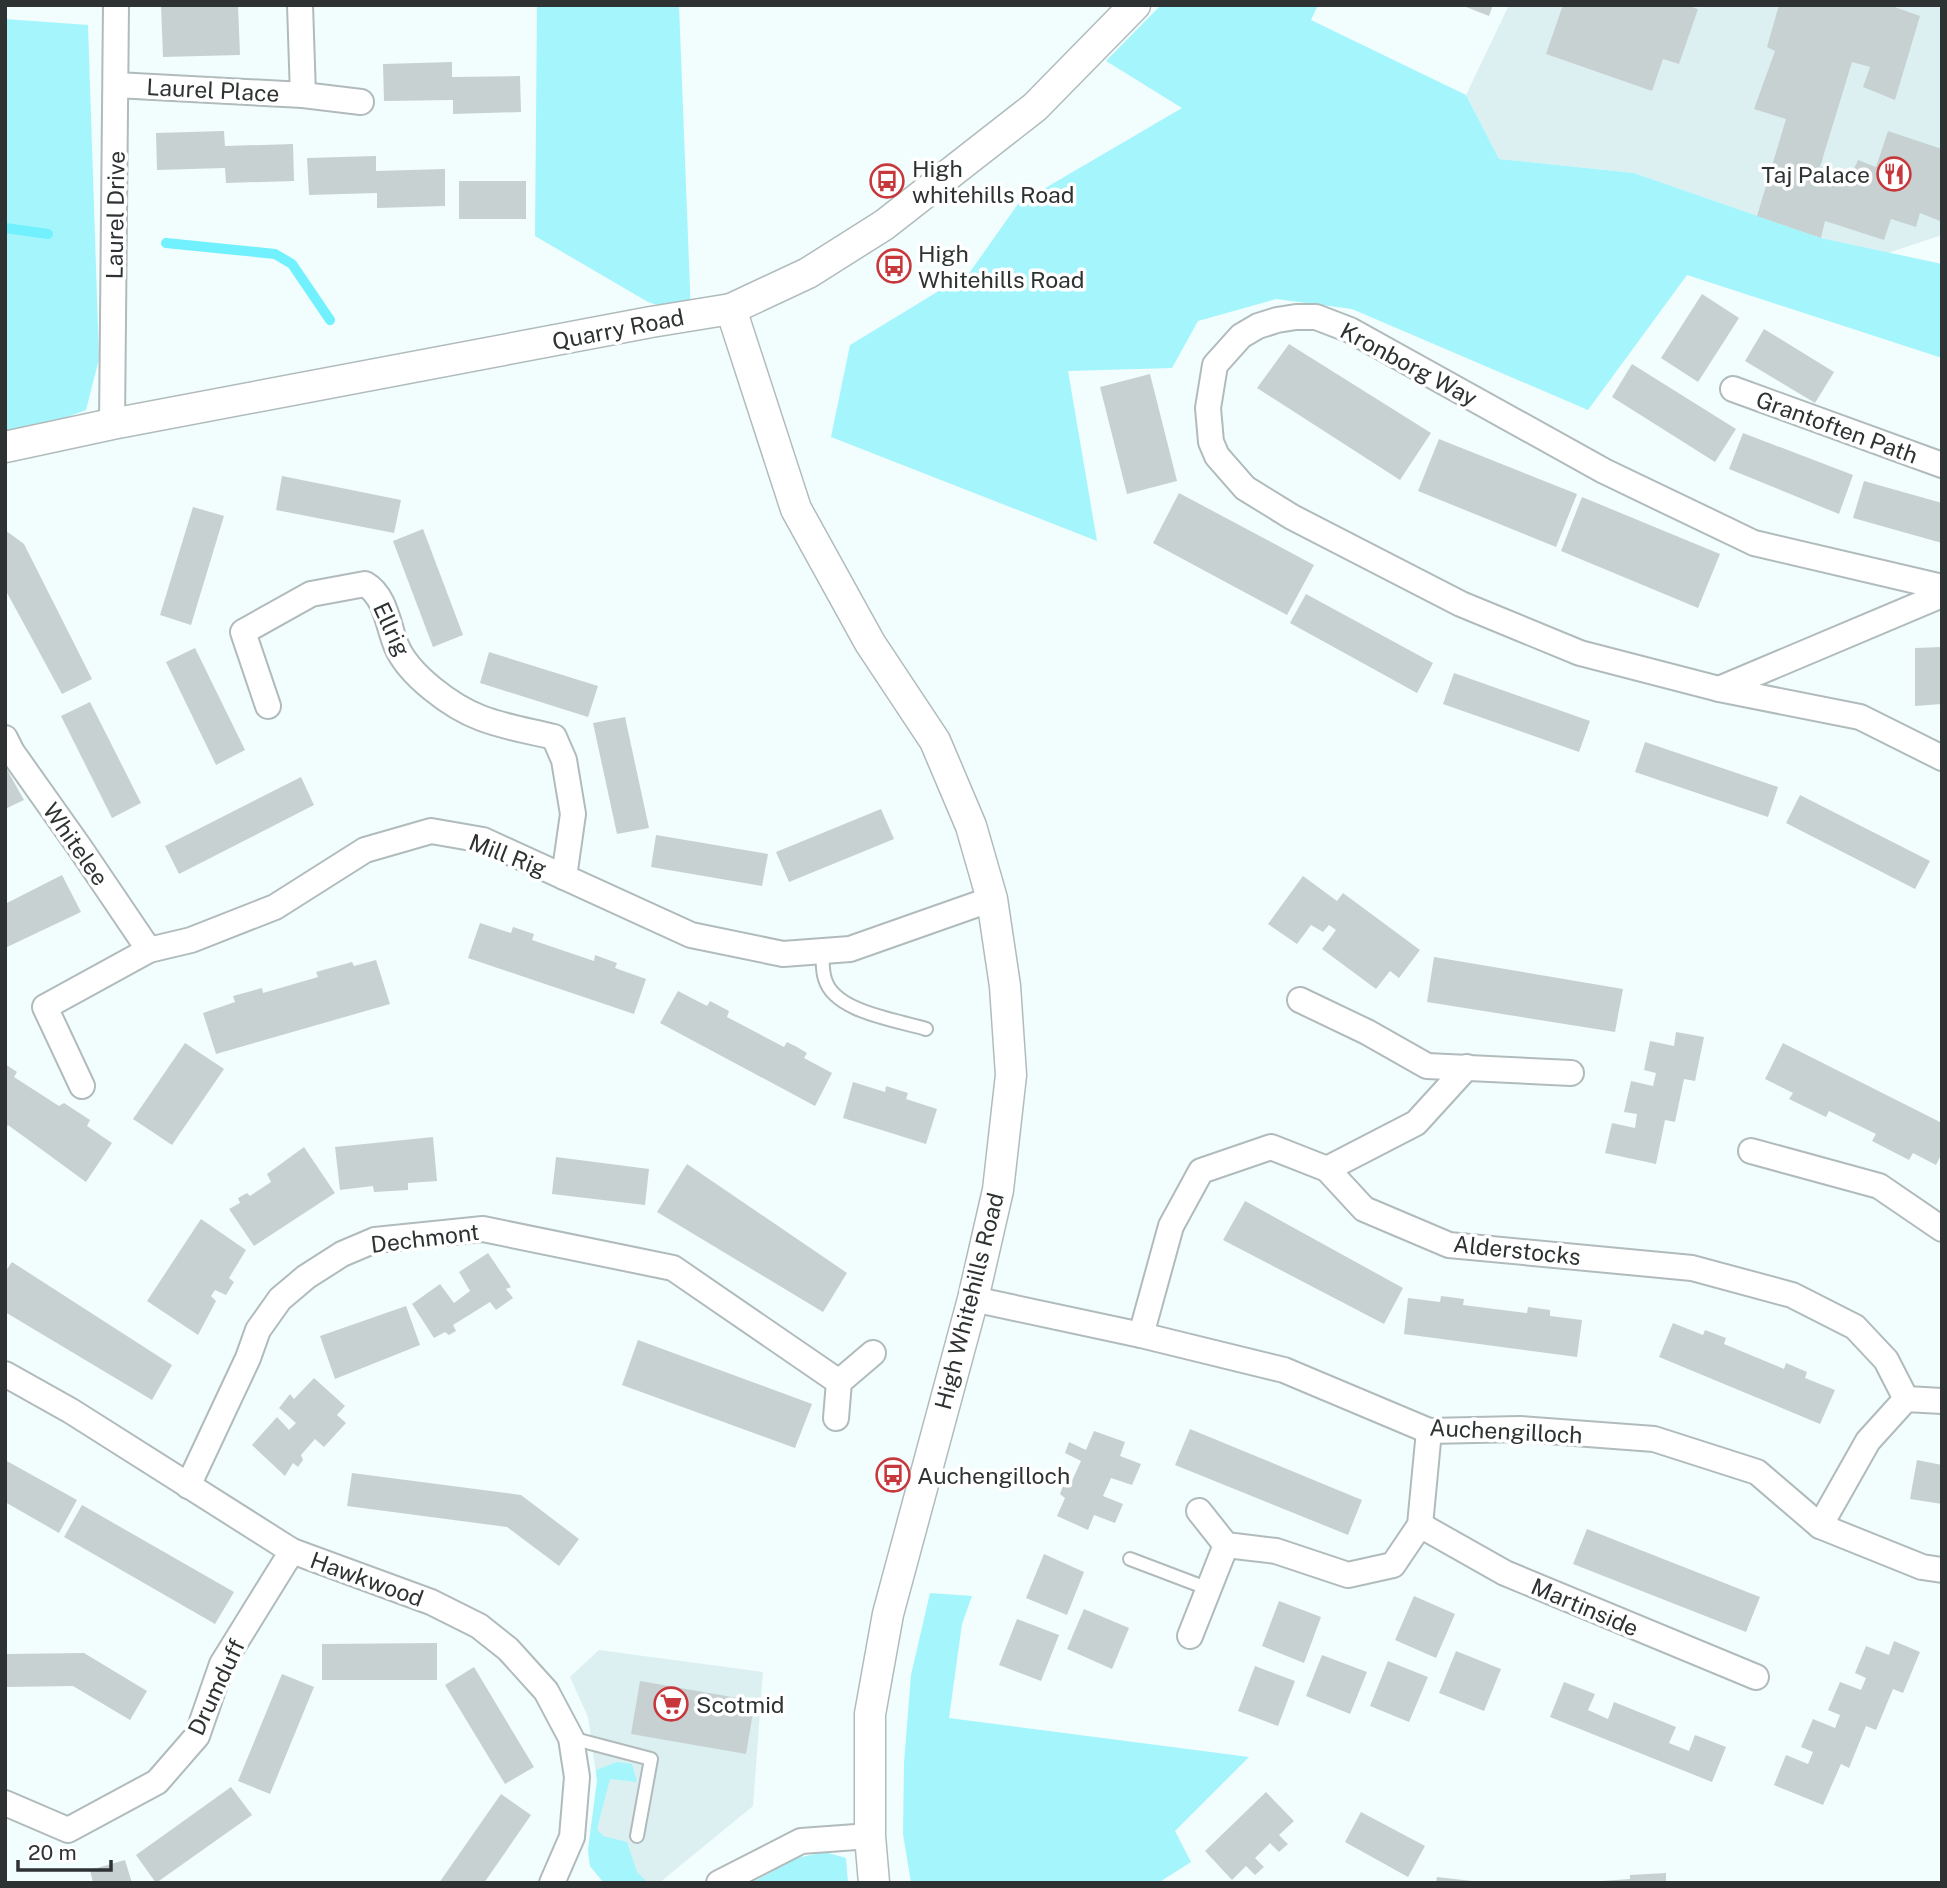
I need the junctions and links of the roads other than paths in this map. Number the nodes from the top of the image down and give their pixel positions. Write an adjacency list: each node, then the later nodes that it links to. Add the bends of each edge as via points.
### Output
1 (116, 5): 4 (street, Laurel Drive)
2 (300, 5): 5 (street, Laurel Place)
3 (1135, 5): 7 (street, Quarry Road, via 1035,107 884,225 808,273)
4 (116, 85): 5 (street, Laurel Place); 9 (street, Laurel Drive)
5 (303, 95): 6 (street)
6 (361, 102)
7 (731, 309): 9 (street, Quarry Road); 19 (street, High Whitehills Road, via 796,509 870,643 935,741 971,826)
8 (1733, 388): 11 (street, Grantoften Path)
9 (112, 424): 10 (street, Quarry Road)
10 (5, 447)
11 (1942, 465)
12 (1942, 587): 14 (street, Kronborg Way, via 1754,543 1604,471 1350,330 1316,317 1258,326 1241,336 1215,365 1208,408 1211,442 1245,488 1461,604 1580,653)
13 (1942, 595): 14 (street)
14 (1719, 689): 17 (street, Kronborg Way, via 1860,717)
15 (268, 706): 18 (street, Ellrig, via 243,632 312,594 365,584 384,609 397,648 413,671 441,695 480,718 554,737 564,760 573,814)
16 (5, 738): 20 (street, Whitelee)
17 (1942, 758)
18 (564, 877): 20 (street, Mill Rig, via 483,840 431,831 365,850 275,907 191,940); 21 (street, Mill Rig, via 691,935 783,954)
19 (992, 899): 21 (street, Mill Rig, via 850,949); 30 (street, High Whitehills Road, via 1005,986 1011,1075 998,1190)
20 (149, 950): 26 (street, Mill Rig, via 45,1007)
21 (822, 951): 23 (lane, via 825,980 833,995 846,1005)
22 (1300, 1000): 24 (street, via 1427,1066)
23 (926, 1029)
24 (1467, 1067): 25 (street); 28 (street, via 1416,1123)
25 (1571, 1073)
26 (82, 1086)
27 (1751, 1151): 29 (street, via 1879,1186)
28 (1327, 1169): 31 (street, Alderstocks, via 1271,1147 1201,1171 1171,1226); 35 (street, Alderstocks, via 1364,1209 1449,1245 1692,1268 1792,1295 1855,1327 1886,1360)
29 (1942, 1229)
30 (973, 1299): 31 (street, Auchengilloch); 53 (street, High Whitehills Road, via 888,1614 870,1714)
31 (1142, 1335): 38 (street, Auchengilloch, via 1284,1370)
32 (873, 1353): 34 (street)
33 (5, 1374): 39 (street, Hawkwood)
34 (839, 1382): 37 (street); 39 (street, Dechmont, via 673,1268 483,1229 375,1240 342,1254 280,1299 258,1330)
35 (1906, 1399): 36 (street); 42 (street, via 1868,1441)
36 (1942, 1401)
37 (836, 1418)
38 (1429, 1431): 41 (street); 42 (street, Auchengilloch, via 1520,1429 1654,1439 1757,1472)
39 (188, 1486): 44 (street, Hawkwood)
40 (1199, 1511): 43 (street)
41 (1420, 1525): 43 (street, via 1393,1565 1348,1575 1276,1551); 49 (street, Martinside, via 1505,1573)
42 (1820, 1526): 46 (street, Auchengilloch, via 1922,1567)
43 (1226, 1545): 47 (street)
44 (292, 1551): 50 (street, Hawkwood, via 431,1602 479,1626 508,1649 546,1691); 51 (street, Drumduff, via 222,1664 197,1736 157,1782 68,1830)
45 (1130, 1559): 47 (lane)
46 (1942, 1570)
47 (1209, 1589): 48 (street)
48 (1190, 1636)
49 (1756, 1677)
50 (571, 1738): 52 (lane, via 651,1759); 54 (street, Hawkwood, via 577,1777 572,1837)
51 (5, 1803)
52 (637, 1836)
53 (870, 1836): 55 (street, via 801,1841); 56 (street, High Whitehills Road)
54 (552, 1883)
55 (719, 1883)
56 (874, 1883)

